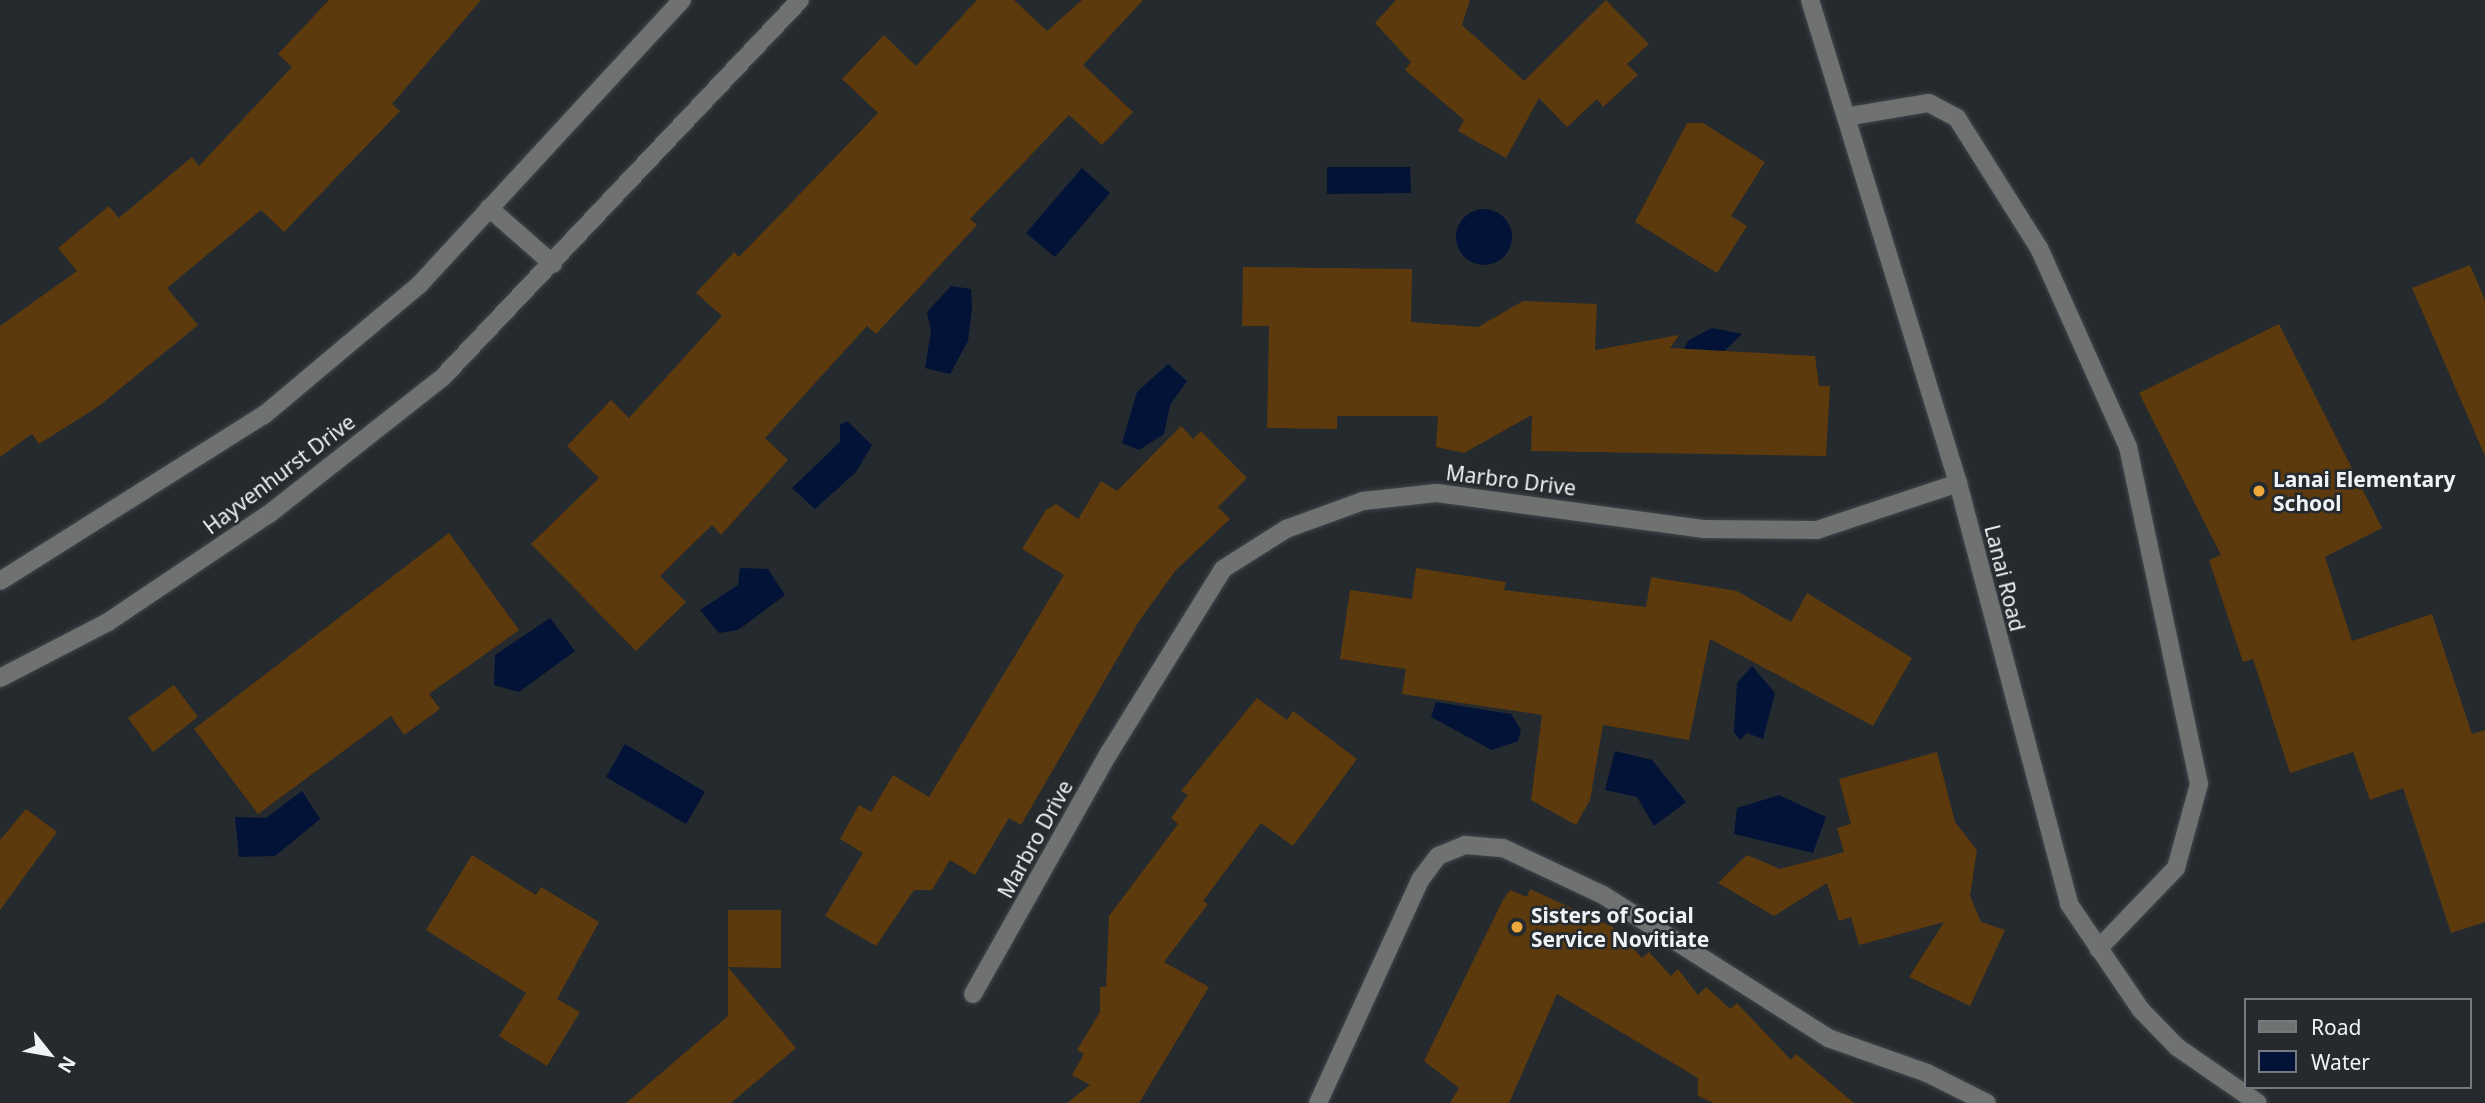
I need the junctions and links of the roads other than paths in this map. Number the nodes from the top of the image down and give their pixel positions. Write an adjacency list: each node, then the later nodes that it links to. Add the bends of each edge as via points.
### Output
1 (682, 0): 5 (street)
2 (800, 0): 6 (street, Hayvenhurst Drive)
3 (1810, 0): 4 (street, Lanai Road)
4 (1851, 116): 7 (street, Lanai Road); 10 (street, via 1929,103 1957,118 2039,248 2127,447 2199,784 2176,868)
5 (489, 208): 6 (street); 8 (street, via 419,285 264,415)
6 (553, 264): 9 (street, Hayvenhurst Drive, via 443,377 269,514 108,622)
7 (1958, 483): 10 (street, Lanai Road, via 2069,904); 11 (street, Marbro Drive, via 1817,530 1703,529 1437,493 1363,501 1286,528 1223,569 1109,753)
8 (0, 581)
9 (0, 678)
10 (2098, 949): 14 (street, Lanai Road, via 2141,1010 2177,1047)
11 (973, 994)
12 (1318, 1103): 13 (street, via 1420,880 1438,856 1465,845 1503,848 1603,895 1828,1038 1927,1073)
13 (1987, 1103)
14 (2258, 1103)

